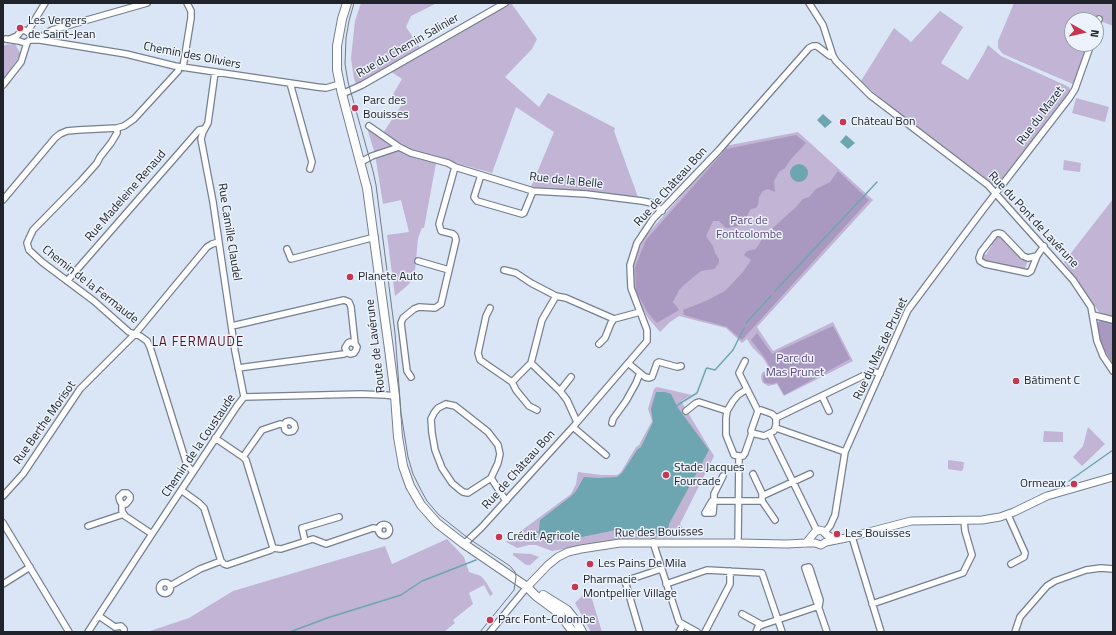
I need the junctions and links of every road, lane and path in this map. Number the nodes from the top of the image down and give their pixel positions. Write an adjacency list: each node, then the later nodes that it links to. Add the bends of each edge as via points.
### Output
1 (45, 3): 7 (street)
2 (147, 3): 9 (street, via 52,30)
3 (187, 3): 12 (street, via 191,18)
4 (347, 3): 15 (main road, Route de Lavérune, via 336,52)
5 (505, 3): 17 (street, Rue du Chemin Salinier)
6 (809, 3): 11 (street, Rue du Pont de Lavérune, via 823,25)
7 (25, 38): 8 (street); 9 (street, Chemin des Oliviers); 16 (street, via 21,62)
8 (5, 40)
9 (40, 40): 12 (street, Chemin des Oliviers, via 126,54)
10 (1088, 52): 27 (street, Rue du Mazet, via 1070,97)
11 (833, 56): 27 (street, Rue du Pont de Lavérune, via 870,95 988,184); 29 (street, Rue de Château Bon, via 817,46 809,48)
12 (181, 67): 13 (street, Chemin des Oliviers); 19 (street, via 134,119)
13 (214, 72): 14 (street, Chemin des Oliviers); 20 (street, Rue Camille Claudel, via 208,123)
14 (290, 83): 15 (street, Chemin des Oliviers, via 323,88); 24 (street, via 312,162)
15 (340, 84): 17 (main road, Route de Lavérune)
16 (3, 85)
17 (342, 94): 22 (main road, Route de Lavérune)
18 (370, 126): 21 (street, Rue de la Belle)
19 (117, 128): 28 (street, via 67,131 60,134); 38 (street, Chemin de la Fermaude, via 111,143 97,163 33,230 28,239 31,253)
20 (204, 129): 31 (street, Rue Camille Claudel, via 201,139); 38 (street, Rue Madeleine Renaud, via 199,130)
21 (399, 147): 22 (street); 23 (street, Rue de la Belle)
22 (361, 162): 30 (main road, Route de Lavérune)
23 (455, 167): 25 (street, Rue de la Belle); 36 (street, via 439,224 441,231 456,238)
24 (310, 169)
25 (481, 175): 26 (street, Rue de la Belle); 26 (street, via 474,196 477,201 522,214)
26 (533, 191): 29 (street, Rue de la Belle, via 642,201 652,203)
27 (995, 194): 32 (street, Rue du Pont de Lavérune); 55 (street, Rue du Mas de Prunet, via 908,310)
28 (3, 200)
29 (662, 211): 41 (street, Rue de Château Bon, via 653,219 637,243 630,265 631,288)
30 (375, 237): 33 (street, via 291,259); 61 (main road, Route de Lavérune)
31 (219, 242): 45 (street, Rue Camille Claudel); 46 (street, Rue Berthe Morisot, via 207,247)
32 (1044, 246): 34 (street); 42 (street, Rue du Pont de Lavérune, via 1074,280 1091,307)
33 (287, 249)
34 (1037, 256): 34 (street, via 1023,256 998,233 981,252 979,258 985,264 1028,273)
35 (418, 261): 36 (street)
36 (449, 270): 57 (street, via 438,307 418,307 402,320 407,372)
37 (504, 270): 39 (street, via 516,273)
38 (67, 281): 46 (street, Chemin de la Fermaude, via 94,301 123,328)
39 (556, 296): 43 (street); 49 (street, via 542,320)
40 (490, 308): 58 (street, via 478,357)
41 (640, 312): 43 (street); 50 (street, Rue de Château Bon, via 647,330 647,341)
42 (1093, 315): 44 (street); 53 (street, Rue du Pont de Lavérune, via 1097,341)
43 (614, 320): 47 (street)
44 (1113, 320)
45 (232, 326): 52 (street, Rue Camille Claudel); 52 (street, via 344,300 349,302 351,307 355,344 348,343 345,348 347,352 344,354)
46 (135, 334): 82 (street, Chemin de la Fermaude, via 147,341 150,347 187,465); 90 (street, Rue Berthe Morisot, via 76,394 23,474)
47 (599, 344)
48 (745, 361): 59 (street, via 739,373)
49 (531, 363): 58 (street); 60 (street)
50 (628, 363): 54 (street); 70 (street, Rue de Château Bon)
51 (681, 366): 54 (street, via 659,362 652,377 645,377)
52 (238, 368): 63 (street, Rue Camille Claudel)
53 (1113, 371)
54 (640, 373): 71 (street)
55 (880, 374): 62 (street, via 873,371); 78 (street, Rue du Mas de Prunet)
56 (571, 376): 60 (street)
57 (410, 377)
58 (512, 382): 64 (street, via 529,406)
59 (747, 389): 66 (street, via 738,395); 67 (street)
60 (560, 392): 70 (street)
61 (395, 396): 63 (street, Chemin de la Coustaude, via 361,394); 110 (main road, Route de Lavérune, via 400,454 410,486 421,505 437,523)
62 (822, 396): 68 (street); 69 (street)
63 (244, 397): 77 (street, Chemin de la Coustaude)
64 (537, 410)
65 (686, 410): 66 (street, via 699,402)
66 (727, 411): 80 (street, via 726,435 734,455)
67 (758, 411): 69 (street, via 765,411); 75 (street)
68 (829, 411)
69 (776, 418): 74 (street)
70 (577, 422): 73 (street, Rue de Château Bon)
71 (612, 423)
72 (284, 425): 81 (street, via 262,430)
73 (573, 427): 79 (street); 92 (street, Rue de Château Bon)
74 (776, 428): 76 (street); 78 (street)
75 (752, 433): 76 (street); 80 (street, via 745,453)
76 (770, 435): 88 (street)
77 (215, 438): 81 (street); 82 (street, Chemin de la Coustaude)
78 (845, 452): 105 (street, Rue du Mas de Prunet, via 835,515)
79 (606, 455)
80 (739, 456): 93 (street)
81 (243, 457): 111 (street)
82 (193, 472): 89 (street, Chemin de la Coustaude)
83 (753, 474): 91 (street)
84 (810, 474): 88 (street)
85 (723, 476): 93 (street, via 714,494 714,501)
86 (1113, 477): 96 (street, via 1047,496)
87 (491, 478): 87 (street, via 500,454 493,438 454,406 446,404 438,408 431,419 432,433 435,450 447,475 459,489 468,493); 92 (street)
88 (793, 482): 91 (street); 104 (street)
89 (181, 490): 103 (street, Chemin de la Coustaude); 112 (street, via 204,508)
90 (3, 496)
91 (762, 499): 93 (street); 98 (street)
92 (506, 501): 110 (street, Rue de Château Bon)
93 (739, 501): 109 (street)
94 (122, 504): 95 (street)
95 (124, 514): 101 (street); 103 (street)
96 (1008, 515): 99 (street); 113 (street, via 1025,552 1024,557)
97 (339, 517): 107 (street, via 302,528)
98 (775, 520)
99 (964, 520): 106 (street, via 911,521); 122 (street, via 972,555 963,572)
100 (3, 523): 114 (street)
101 (88, 526)
102 (379, 529): 107 (street, via 373,528 326,544 313,539)
103 (152, 534): 125 (street, Chemin de la Coustaude)
104 (815, 536): 105 (street, via 821,530); 105 (street, via 821,545); 109 (street, Rue des Bouisses, via 806,543)
105 (826, 536): 106 (street, via 836,540)
106 (852, 537): 122 (street)
107 (305, 541): 111 (street, via 281,549)
108 (653, 542): 109 (street, Rue des Bouisses); 115 (street); 121 (street, Rue des Bouisses, via 620,542 568,552 548,565)
109 (738, 542)
110 (464, 544): 121 (main road, Route de Lavérune)
111 (273, 548): 112 (street, via 227,564)
112 (221, 561): 120 (street, via 196,571)
113 (1011, 564)
114 (30, 567): 118 (street); 130 (street)
115 (661, 569): 119 (street); 136 (street, via 625,581)
116 (1113, 569): 144 (street, via 1086,570 1055,581 1020,617)
117 (730, 571): 119 (street, via 707,570); 126 (street, via 763,574); 139 (street, via 730,584)
118 (3, 584)
119 (666, 584): 128 (street)
120 (170, 586)
121 (527, 587): 133 (street); 134 (main road, Route de Lavérune, via 559,613); 135 (main road, Route de Lavérune, via 567,610)
122 (872, 604): 143 (street)
123 (819, 606): 123 (street, via 820,600 810,569 805,568); 126 (street); 142 (street)
124 (742, 614): 127 (street)
125 (99, 616): 129 (street); 131 (street, Chemin de la Coustaude)
126 (778, 620): 127 (street); 141 (street)
127 (762, 624): 140 (street)
128 (682, 625): 137 (street); 138 (street)
129 (115, 630): 132 (street, via 121,626)
130 (70, 632)
131 (88, 632)
132 (124, 632)
133 (490, 632)
134 (573, 632)
135 (582, 632)
136 (640, 632)
137 (679, 632)
138 (697, 632)
139 (705, 632)
140 (756, 632)
141 (782, 632)
142 (827, 632)
143 (881, 632)
144 (1016, 632)

